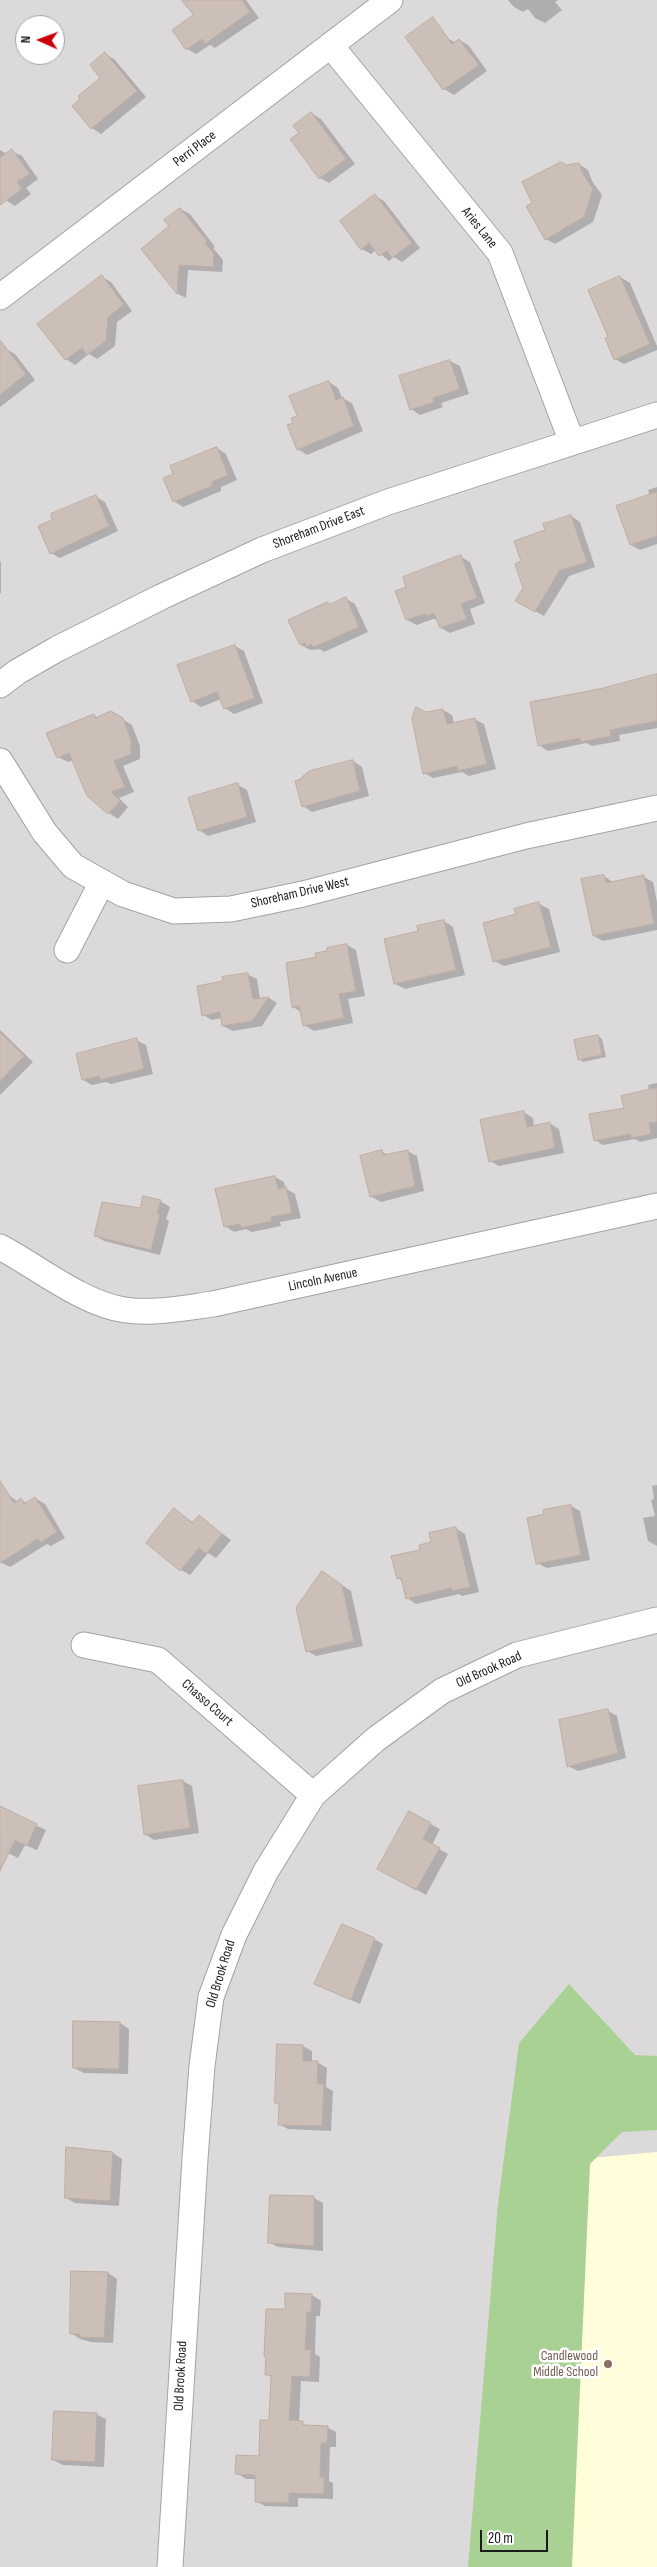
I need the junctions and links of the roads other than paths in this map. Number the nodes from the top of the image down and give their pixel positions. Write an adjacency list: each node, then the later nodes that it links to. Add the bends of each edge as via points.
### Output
1 (390, 0): 2 (street, Perri Place)
2 (331, 46): 3 (street, Perri Place); 5 (street, Aries Lane, via 500,253)
3 (0, 297)
4 (657, 415): 5 (street, Shoreham Drive East)
5 (572, 442): 6 (street, Shoreham Drive East, via 388,502 262,550 57,649)
6 (0, 685)
7 (0, 762): 9 (street, Shoreham Drive West, via 45,833 73,866)
8 (657, 808): 9 (street, Shoreham Drive West, via 526,836 303,894 231,909 174,911 123,894)
9 (102, 882): 10 (street)
10 (67, 950)
11 (657, 1206): 12 (street, Lincoln Avenue, via 213,1304 160,1311 124,1310 87,1298)
12 (0, 1247)
13 (657, 1620): 15 (street, Old Brook Road, via 517,1655 442,1691 376,1739)
14 (84, 1645): 15 (street, Chasso Court, via 158,1660)
15 (313, 1794): 16 (street, Old Brook Road, via 254,1895 234,1935 211,1997 194,2159)
16 (170, 2567)

